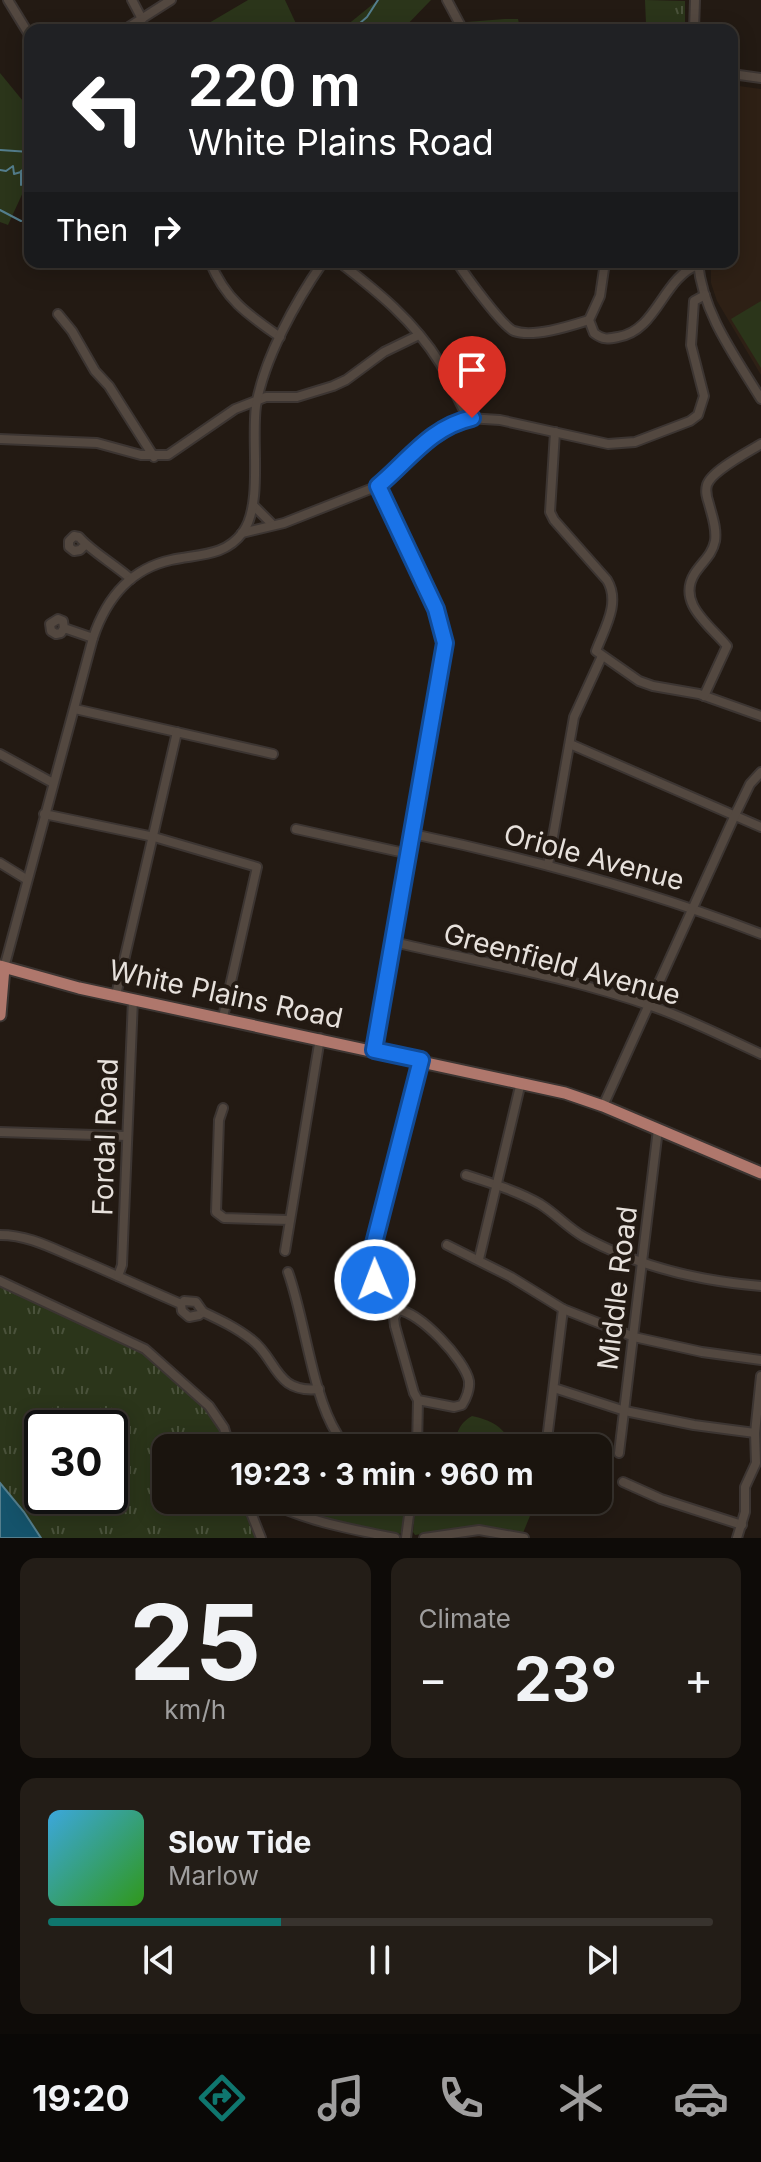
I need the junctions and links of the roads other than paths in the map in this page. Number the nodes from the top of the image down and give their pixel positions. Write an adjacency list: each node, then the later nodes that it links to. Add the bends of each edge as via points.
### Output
1 (8, 0): 10 (street)
2 (132, 0): 6 (street)
3 (171, 0): 6 (street)
4 (447, 0): 8 (street)
5 (695, 0): 9 (street)
6 (142, 19): 7 (street)
7 (134, 24)
8 (460, 24)
9 (694, 24)
10 (24, 26)
11 (738, 75): 12 (street)
12 (761, 78)
13 (213, 268): 24 (street, via 228,297)
14 (319, 268): 24 (street)
15 (346, 268): 23 (street)
16 (461, 268): 22 (street, via 514,331)
17 (604, 268): 22 (street)
18 (691, 268): 22 (street, via 631,334 602,339)
19 (699, 268): 20 (street)
20 (707, 300): 25 (street); 26 (street, via 717,327); 29 (street, via 694,301 692,316 691,345 704,396 698,415 623,444)
21 (58, 314): 32 (street)
22 (589, 320)
23 (419, 335): 27 (street, via 333,386); 28 (street)
24 (280, 337): 27 (street)
25 (761, 389)
26 (761, 399)
27 (257, 401): 32 (street, via 224,414 168,455); 34 (street)
28 (468, 418): 29 (street); 33 (street, via 430,436)
29 (555, 432): 41 (street, via 550,512 613,591)
30 (0, 439): 32 (street, via 97,443)
31 (761, 444): 42 (street, via 713,475 707,485 714,544 695,573 689,594 697,613 727,646)
32 (154, 457)
33 (378, 486): 35 (street); 56 (street, via 445,639)
34 (253, 505): 35 (street); 36 (street)
35 (273, 525): 36 (street)
36 (242, 533): 38 (street, via 230,547 169,560)
37 (84, 546): 38 (street)
38 (131, 579): 40 (street, via 105,606)
39 (64, 628): 40 (street)
40 (93, 638): 44 (street)
41 (599, 654): 42 (street, via 639,681); 47 (street)
42 (704, 696): 45 (street)
43 (761, 705): 45 (street)
44 (75, 709): 46 (street); 51 (street)
45 (758, 715)
46 (177, 732): 49 (street); 57 (street)
47 (570, 744): 53 (street); 60 (street)
48 (0, 754): 51 (street)
49 (273, 754)
50 (761, 772): 53 (street)
51 (53, 783): 52 (street)
52 (44, 814): 57 (street); 61 (street)
53 (735, 815): 54 (street); 62 (street)
54 (761, 827)
55 (296, 829): 58 (street)
56 (413, 834): 58 (street); 60 (street, Oriole Avenue)
57 (154, 837): 66 (street); 70 (street, via 257,869)
58 (409, 854): 64 (street)
59 (0, 863): 61 (street)
60 (548, 865): 62 (street, Oriole Avenue)
61 (26, 879): 65 (street)
62 (692, 907): 63 (street, Oriole Avenue); 68 (street)
63 (761, 934)
64 (393, 942): 68 (street, Greenfield Avenue); 72 (street)
65 (1, 968): 66 (main road, White Plains Road); 69 (main road)
66 (116, 995): 67 (main road, White Plains Road)
67 (133, 999): 70 (main road, White Plains Road); 80 (street, Fordal Road)
68 (648, 1005): 73 (street, Greenfield Avenue); 76 (street)
69 (0, 1015)
70 (223, 1017): 71 (main road, White Plains Road)
71 (320, 1038): 72 (main road, White Plains Road); 84 (street)
72 (374, 1050): 74 (main road, White Plains Road)
73 (761, 1054)
74 (421, 1060): 75 (main road, White Plains Road); 97 (street, via 371,1255 375,1280)
75 (521, 1082): 76 (main road, White Plains Road); 83 (street)
76 (603, 1106): 78 (main road, White Plains Road)
77 (223, 1108): 84 (street, via 216,1212 224,1218)
78 (658, 1129): 81 (main road, White Plains Road); 89 (street, Middle Road)
79 (0, 1132): 80 (street)
80 (127, 1136): 91 (street, Fordal Road)
81 (761, 1173)
82 (466, 1175): 83 (street)
83 (497, 1185): 88 (street); 89 (street, via 540,1204 584,1237)
84 (289, 1220): 87 (street)
85 (0, 1235): 91 (street, via 41,1243)
86 (447, 1245): 88 (street)
87 (285, 1251)
88 (479, 1259): 95 (street)
89 (643, 1263): 93 (street); 98 (street, Middle Road)
90 (288, 1272): 102 (street)
91 (118, 1276): 94 (street)
92 (0, 1281): 106 (street, via 145,1349 211,1408)
93 (761, 1286)
94 (181, 1304): 96 (street, via 196,1302); 96 (street, via 189,1317)
95 (563, 1309): 98 (street); 101 (street)
96 (203, 1312): 102 (street, via 252,1340 287,1382)
97 (396, 1312): 103 (street, via 400,1349); 103 (street, via 409,1312 426,1323 469,1380 462,1405)
98 (634, 1337): 99 (street); 104 (street, Middle Road)
99 (761, 1360)
100 (761, 1376): 105 (street)
101 (554, 1388): 104 (street); 109 (street)
102 (319, 1389): 107 (street)
103 (418, 1400): 108 (street)
104 (625, 1411): 105 (street); 110 (street, Middle Road)
105 (755, 1433): 115 (street, via 756,1463 745,1487)
106 (226, 1434)
107 (337, 1434)
108 (417, 1434)
109 (548, 1434)
110 (619, 1453)
111 (623, 1482): 115 (street)
112 (252, 1514): 117 (street)
113 (294, 1514): 118 (street)
114 (409, 1514): 119 (street)
115 (742, 1525): 122 (street)
116 (514, 1537): 120 (street, via 479,1530); 121 (street)
117 (261, 1538)
118 (395, 1538)
119 (406, 1538)
120 (424, 1538)
121 (524, 1538)
122 (737, 1538)

